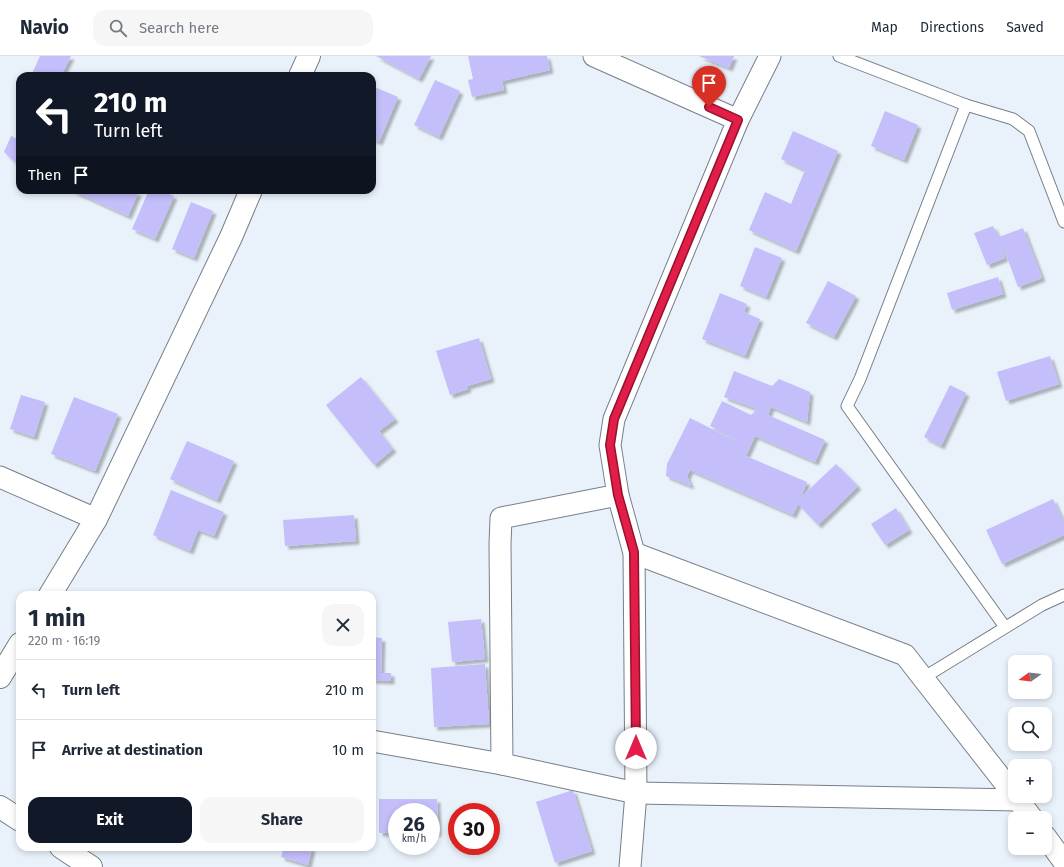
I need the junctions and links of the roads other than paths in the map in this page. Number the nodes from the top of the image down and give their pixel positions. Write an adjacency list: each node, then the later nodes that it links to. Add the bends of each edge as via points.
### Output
1 (308, 56): 5 (street)
2 (594, 56): 7 (street)
3 (770, 56): 7 (street)
4 (839, 56): 6 (lane)
5 (302, 72)
6 (966, 105): 9 (lane, via 1013,119 1029,131); 16 (lane, via 860,379 847,406)
7 (738, 120): 11 (street, via 614,419 610,445)
8 (249, 194): 12 (street)
9 (1064, 222)
10 (0, 477): 12 (street)
11 (618, 495): 13 (street); 21 (street, via 501,518)
12 (96, 520): 14 (street)
13 (634, 552): 19 (street, via 905,655); 23 (street)
14 (52, 591)
15 (1064, 595): 16 (lane, via 1042,605)
16 (1005, 628): 19 (lane)
17 (16, 651): 18 (street)
18 (0, 677)
19 (923, 678): 22 (street)
20 (376, 742): 21 (street)
21 (502, 764): 23 (street)
22 (1008, 787)
23 (636, 793): 24 (street); 33 (street)
24 (1008, 797)
25 (1021, 803): 27 (street)
26 (0, 807): 28 (street)
27 (1027, 811)
28 (16, 817)
29 (1052, 846): 31 (street)
30 (67, 851): 32 (street)
31 (1064, 862)
32 (90, 867)
33 (630, 867)

